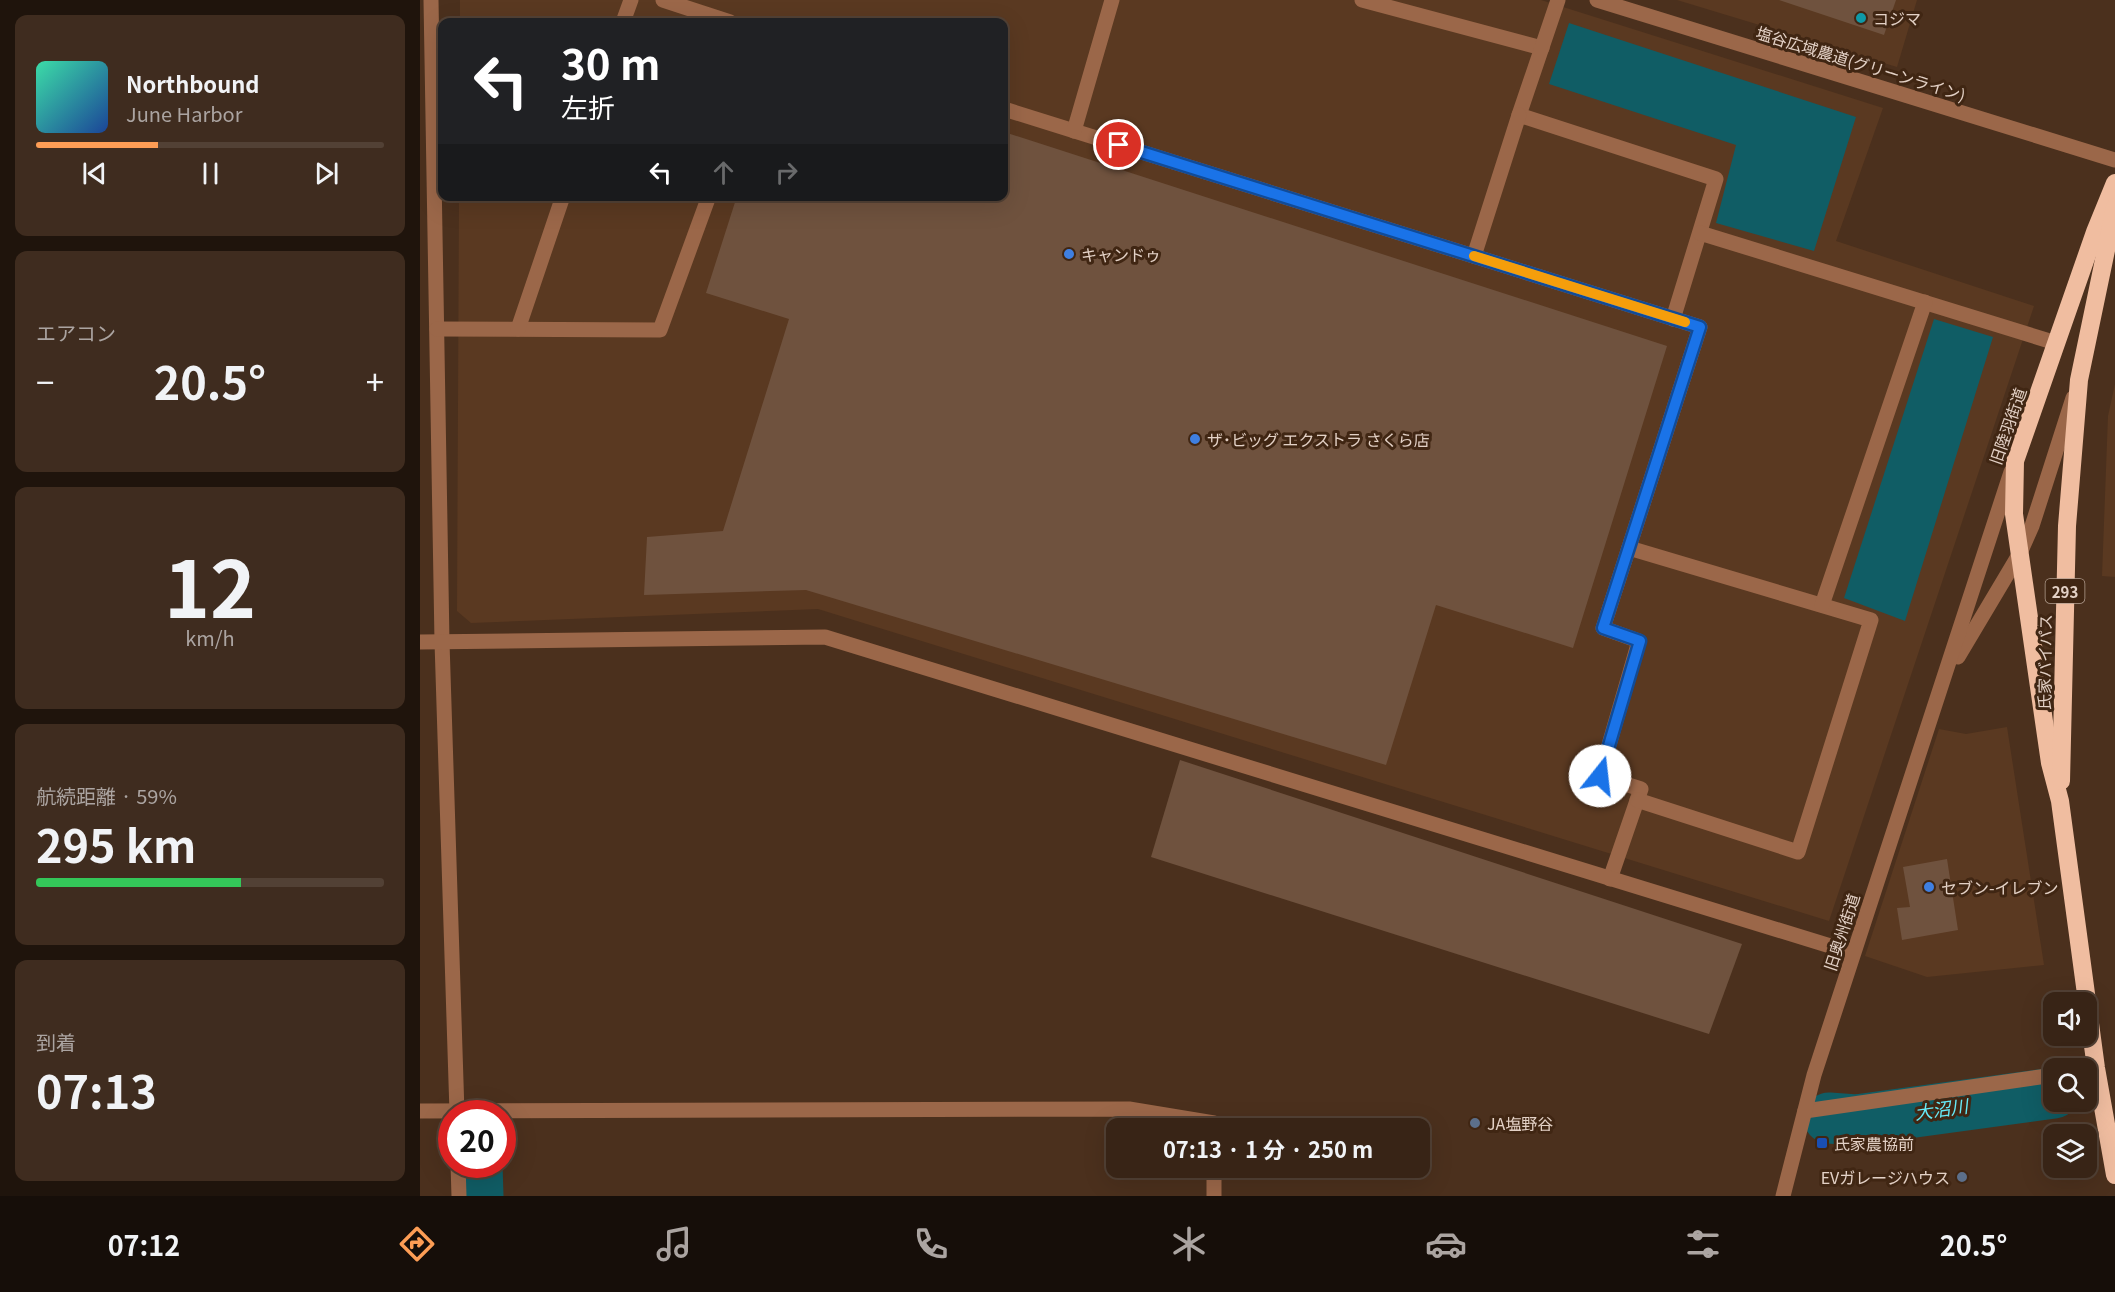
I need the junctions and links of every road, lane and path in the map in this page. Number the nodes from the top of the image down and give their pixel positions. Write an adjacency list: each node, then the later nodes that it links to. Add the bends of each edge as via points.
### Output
1 (431, 0): 12 (street)
2 (631, 0): 8 (street)
3 (663, 0): 9 (street)
4 (1112, 0): 14 (street)
5 (1362, 0): 10 (street)
6 (1558, 0): 10 (street)
7 (1597, 0): 15 (street, 塩谷広域農道(グリーンライン))
8 (625, 18)
9 (718, 18)
10 (1542, 48): 13 (street)
11 (1008, 110): 14 (street)
12 (438, 111): 24 (street)
13 (1519, 115): 20 (street, via 1716,179); 21 (street)
14 (1074, 131): 21 (street)
15 (2115, 160)
16 (2115, 183): 26 (highway, 旧陸羽街道 / 293)
17 (561, 201): 25 (street)
18 (707, 201): 25 (street, via 660,330)
19 (2115, 205): 27 (highway, 293)
20 (1700, 233): 22 (street); 23 (street)
21 (1474, 256): 23 (street)
22 (1925, 302): 26 (street); 31 (street)
23 (1673, 319): 29 (street, via 1700,327)
24 (437, 329): 25 (street); 33 (street)
25 (518, 329)
26 (2056, 343): 28 (highway, 旧陸羽街道 / 293)
27 (2079, 380): 30 (street, via 2032,526); 36 (highway, 氏家バイパス / 293, via 2067,526)
28 (2015, 461): 30 (highway, 氏家バイパス / 293, via 2014,514); 34 (street, 旧陸羽街道)
29 (1629, 548): 31 (street); 35 (street, via 1603,628 1640,641 1600,776 1641,789)
30 (2019, 553): 34 (street); 36 (highway, 氏家バイパス / 293, via 2050,764)
31 (1822, 605): 35 (street, via 1871,620 1798,852)
32 (420, 642): 33 (street)
33 (442, 642): 37 (street, via 825,637); 42 (street)
34 (1943, 683): 38 (street, 旧奥州街道)
35 (1637, 800): 37 (street)
36 (2061, 801): 39 (highway, 氏家バイパス / 293)
37 (1610, 879): 38 (street)
38 (1852, 953): 46 (street, 旧奥州街道)
39 (2090, 1058)
40 (2043, 1077): 46 (street)
41 (2097, 1081): 43 (highway, 氏家バイパス / 293)
42 (457, 1100)
43 (2110, 1108): 49 (highway, 氏家バイパス / 293)
44 (420, 1111): 45 (street)
45 (438, 1111)
46 (1805, 1111): 54 (street, 旧奥州街道)
47 (516, 1112): 48 (street, via 1129,1108)
48 (1186, 1118)
49 (2115, 1175)
50 (458, 1178): 52 (street)
51 (1214, 1178): 53 (street)
52 (459, 1196)
53 (1214, 1196)
54 (1783, 1196)

